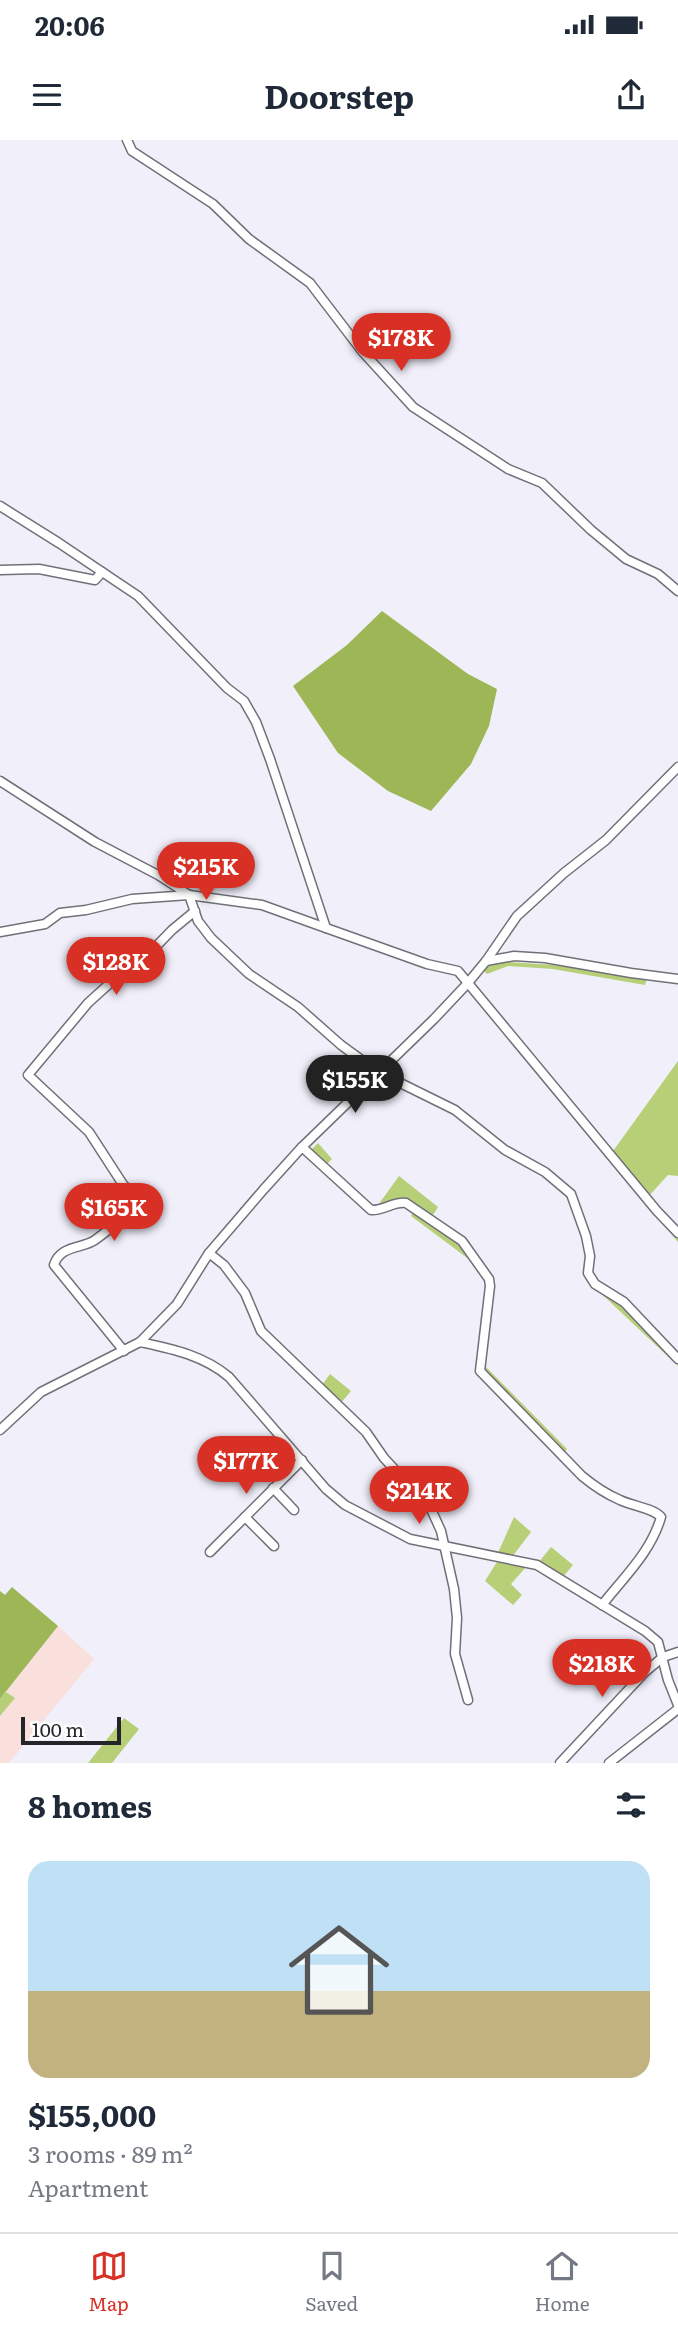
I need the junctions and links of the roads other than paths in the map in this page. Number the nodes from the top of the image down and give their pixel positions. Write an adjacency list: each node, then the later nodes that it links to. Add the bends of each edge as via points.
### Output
1 (127, 140): 5 (street, via 132,151 213,204 249,239 310,283 412,407 508,469 542,483 626,559 658,574)
2 (0, 506): 4 (street)
3 (0, 570): 4 (street, via 39,569 95,580)
4 (102, 572): 10 (street, via 138,596 244,701 270,759)
5 (678, 592)
6 (678, 767): 12 (street, via 606,840 517,916)
7 (0, 781): 8 (street)
8 (189, 895): 9 (street); 10 (street, via 262,905); 11 (street, via 132,899 60,913 46,924)
9 (194, 911): 15 (street, via 211,938 249,974); 20 (street, via 140,963 131,964 88,1003 28,1075 89,1132 124,1186 139,1195 113,1226 94,1241 71,1247 54,1265)
10 (326, 928): 14 (street, via 458,971)
11 (0, 932)
12 (486, 961): 13 (street, via 514,956 545,958); 14 (street)
13 (678, 979)
14 (467, 984): 15 (street); 17 (street)
15 (378, 1072): 16 (street); 21 (street, via 455,1111 571,1194 586,1236 588,1273 594,1284 624,1302)
16 (302, 1147): 18 (street); 30 (street, via 371,1210 406,1203 462,1241 490,1286 480,1371 597,1489 661,1517 643,1557)
17 (678, 1233)
18 (209, 1252): 19 (street, via 177,1304); 28 (street, via 246,1293 261,1331 366,1432 431,1509)
19 (140, 1342): 20 (street); 23 (street, via 188,1353 217,1367)
20 (124, 1351): 22 (street, via 41,1392)
21 (678, 1359)
22 (1, 1427)
23 (302, 1460): 24 (street); 28 (street, via 345,1505 410,1539)
24 (273, 1488): 25 (street); 26 (street)
25 (295, 1510)
26 (244, 1517): 27 (street); 29 (street)
27 (274, 1546)
28 (444, 1547): 30 (street, via 537,1565); 33 (street, via 454,1589 456,1654)
29 (210, 1552)
30 (602, 1605): 32 (street, via 658,1642)
31 (678, 1652): 32 (street)
32 (663, 1657): 34 (street); 35 (street)
33 (468, 1700)
34 (678, 1707): 36 (street)
35 (560, 1763)
36 (609, 1763)

